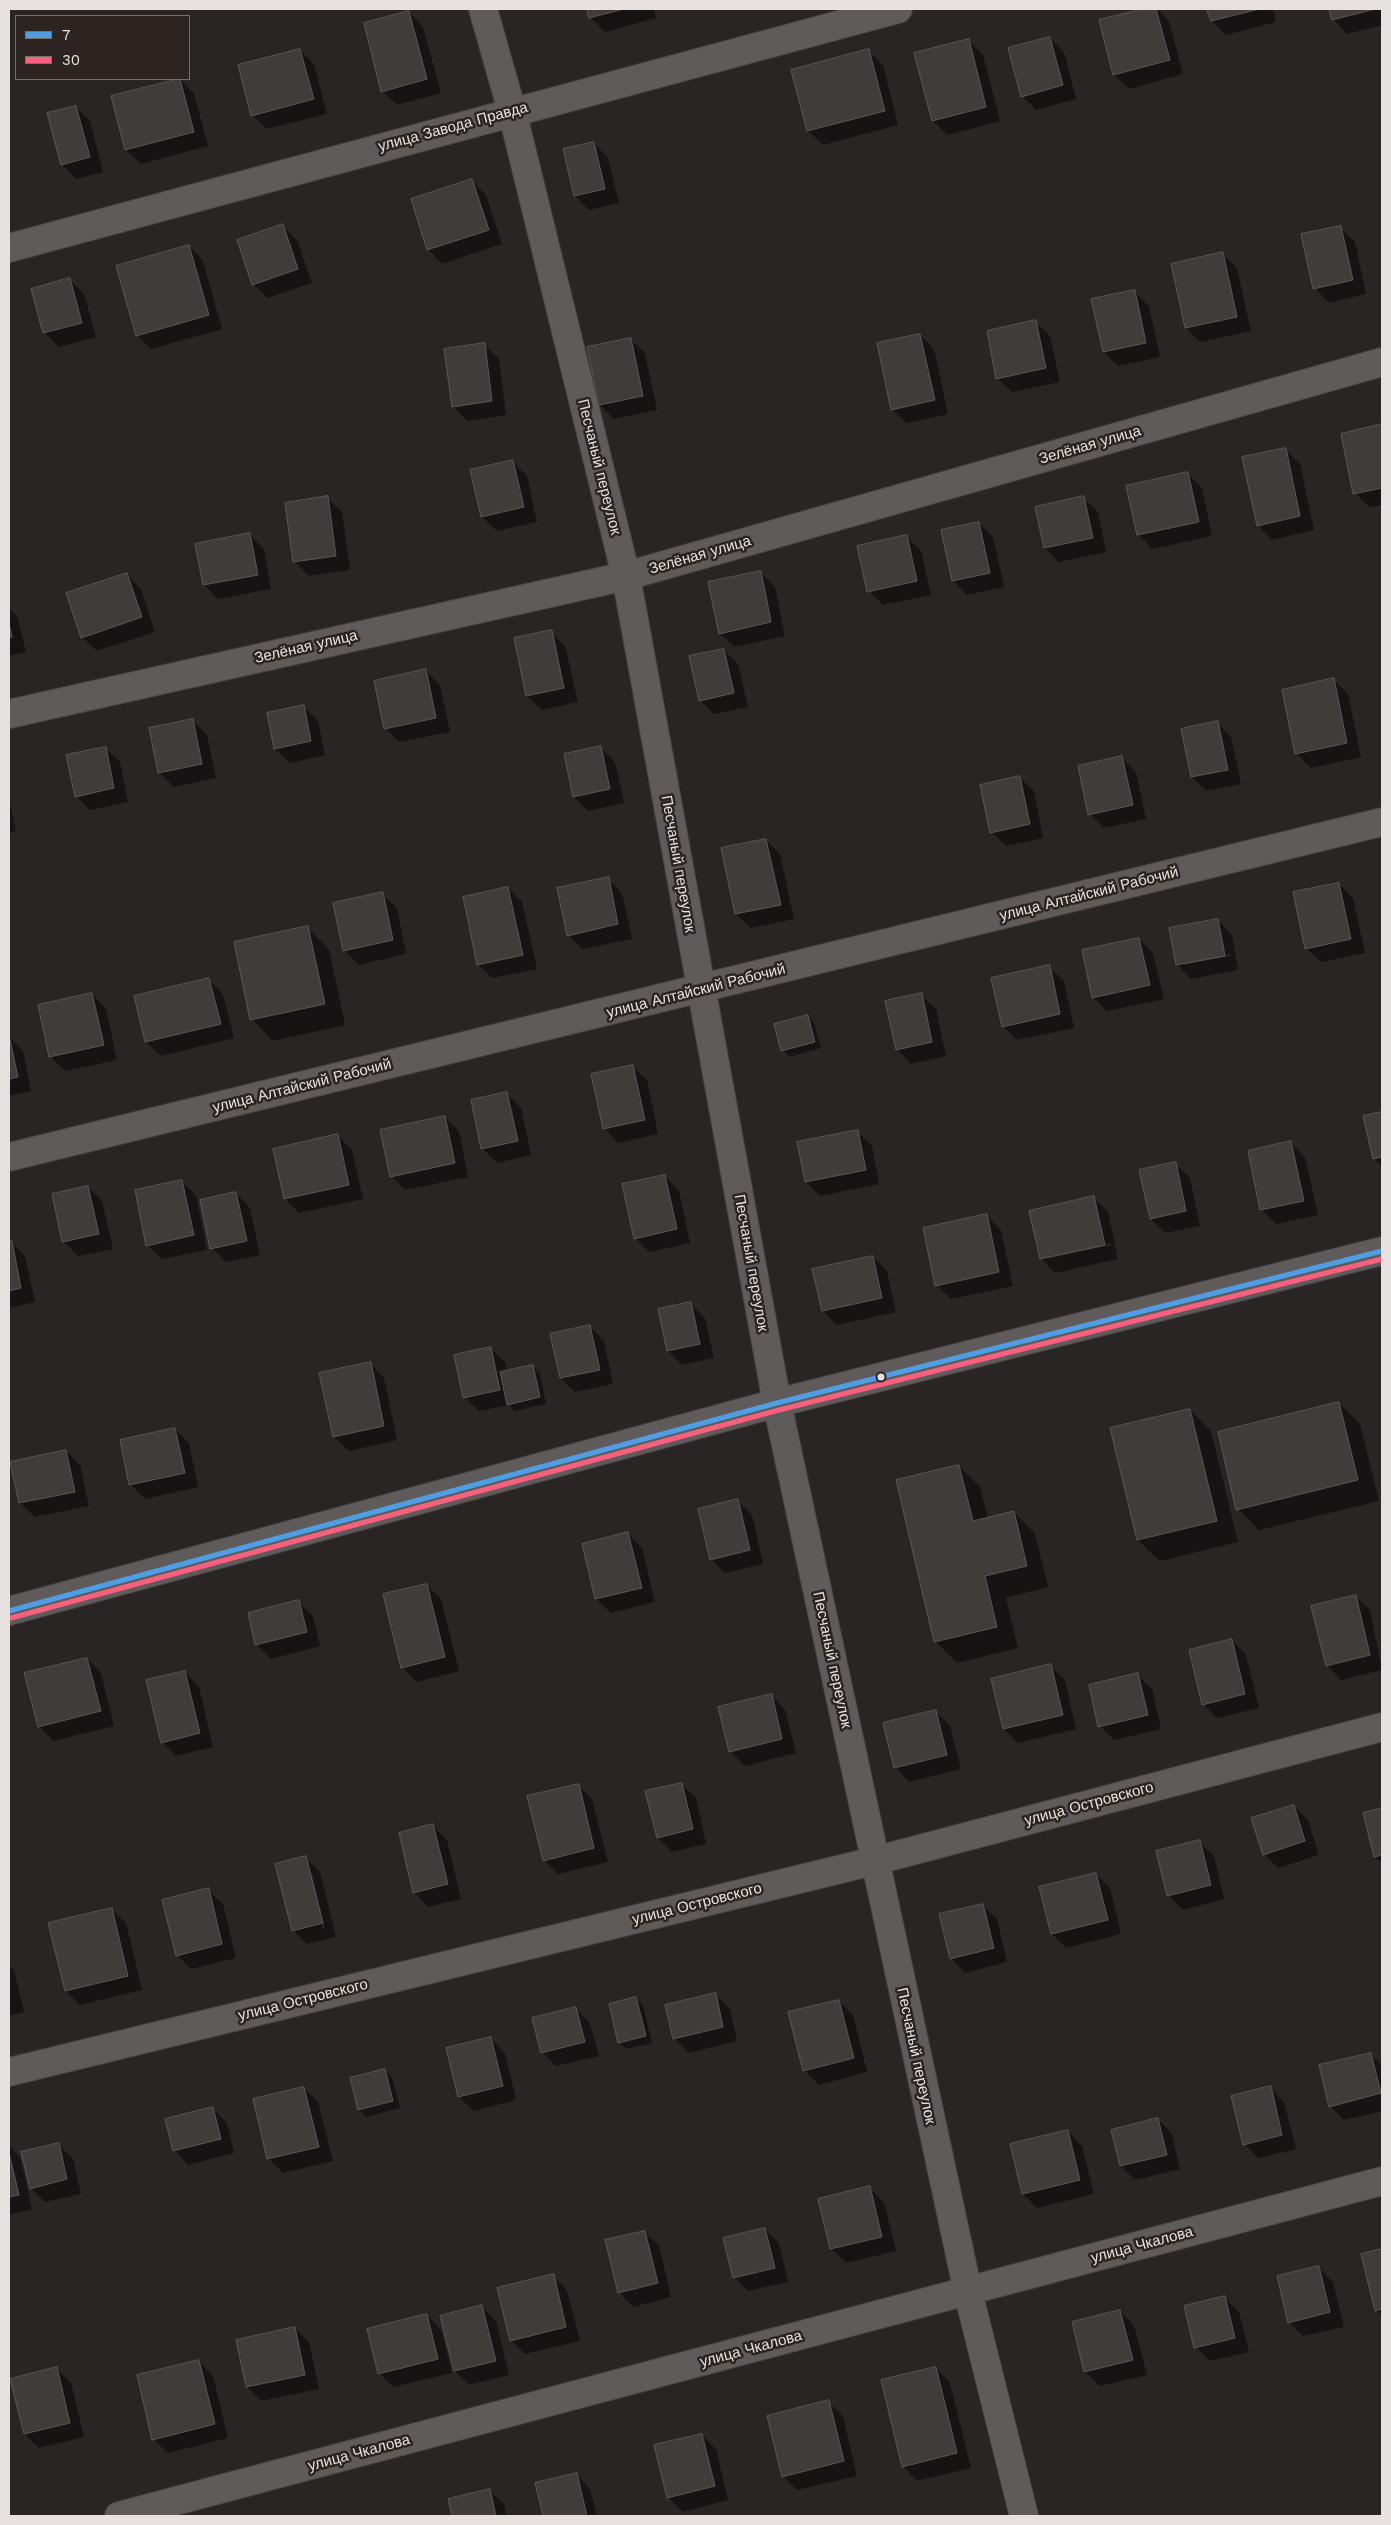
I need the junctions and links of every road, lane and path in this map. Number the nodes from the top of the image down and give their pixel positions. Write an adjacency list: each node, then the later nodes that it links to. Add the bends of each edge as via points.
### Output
1 (483, 9): 3 (street, Песчаный переулок)
2 (898, 9): 3 (street, улица Завода Правда)
3 (512, 111): 4 (street, улица Завода Правда); 6 (street, Песчаный переулок)
4 (9, 248)
5 (1382, 362): 6 (street, Зелёная улица)
6 (626, 576): 7 (street, Зелёная улица); 9 (street, Песчаный переулок)
7 (9, 714)
8 (1382, 822): 9 (street, улица Алтайский Рабочий)
9 (701, 990): 10 (street, улица Алтайский Рабочий); 12 (street, Песчаный переулок)
10 (9, 1157)
11 (1382, 1251): 12 (street)
12 (777, 1403): 13 (street); 15 (street, Песчаный переулок)
13 (9, 1611)
14 (1382, 1727): 15 (street, улица Островского)
15 (874, 1861): 16 (street, улица Островского); 18 (street, Песчаный переулок)
16 (9, 2072)
17 (1382, 2181): 18 (street, улица Чкалова)
18 (968, 2292): 19 (street, улица Чкалова); 20 (street, Песчаный переулок)
19 (119, 2516)
20 (1024, 2516)

